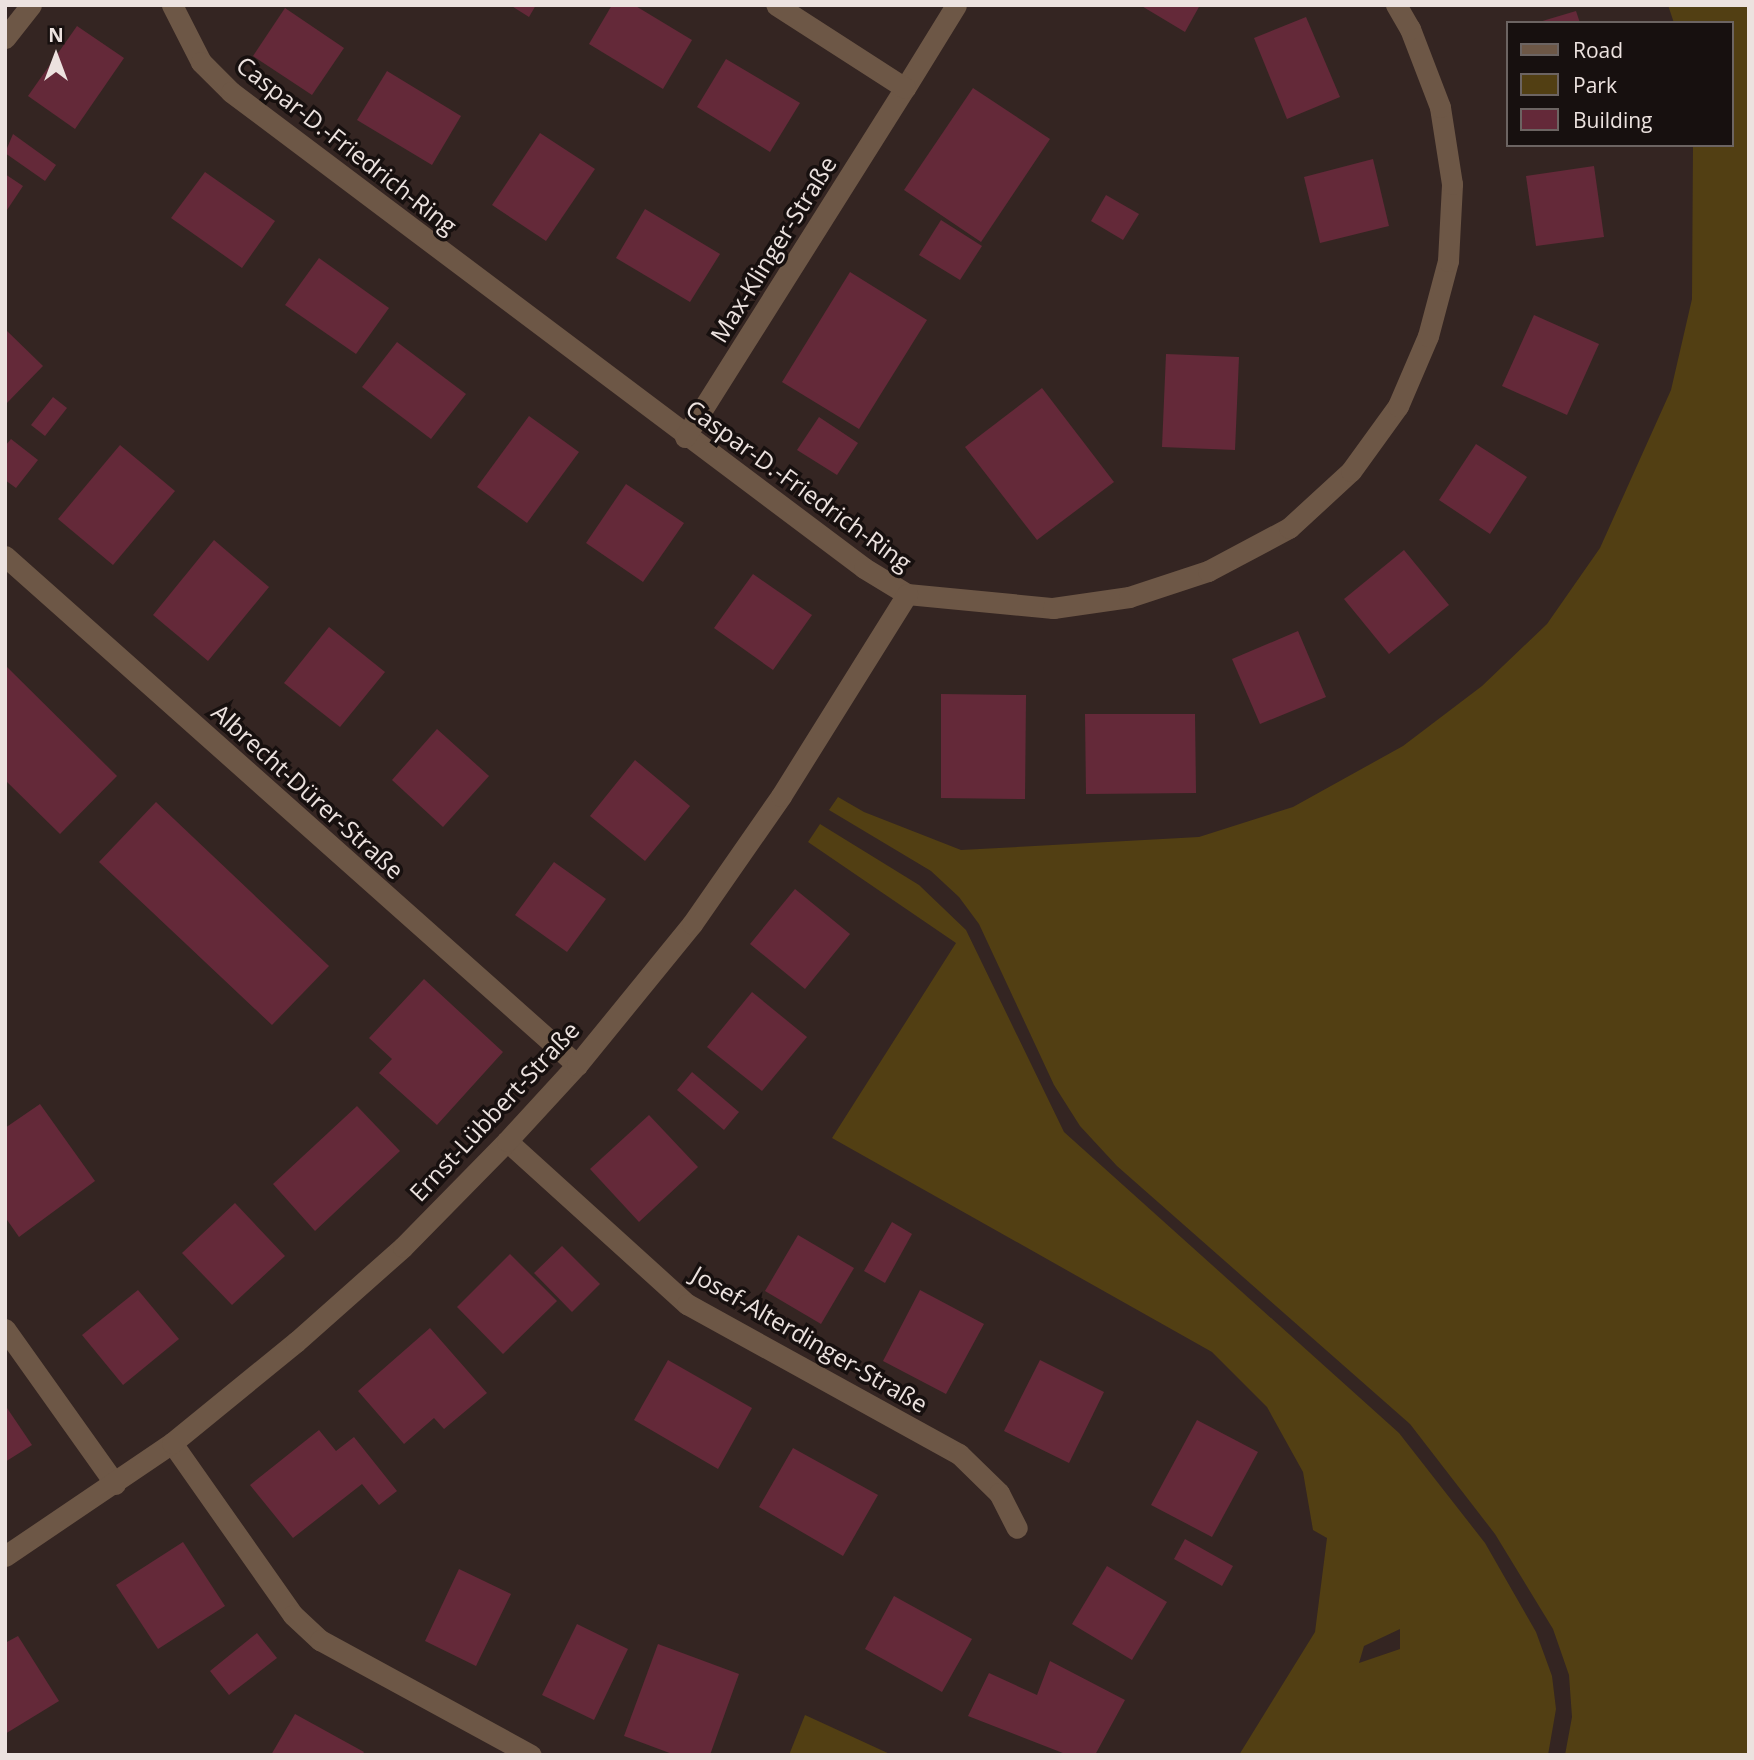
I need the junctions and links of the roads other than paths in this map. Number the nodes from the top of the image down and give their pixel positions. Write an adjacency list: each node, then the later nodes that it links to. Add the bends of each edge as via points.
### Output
1 (31, 5): 6 (street)
2 (172, 5): 8 (street, Caspar-D.-Friedrich-Ring, via 201,62 231,92)
3 (776, 5): 7 (street)
4 (956, 5): 7 (street, Max-Klinger-Straße)
5 (1396, 5): 10 (street, Caspar-D.-Friedrich-Ring, via 1440,107 1452,184 1448,261 1428,336 1398,406 1351,471 1289,528 1208,571 1129,597 1053,608)
6 (5, 38)
7 (905, 88): 8 (street, Max-Klinger-Straße)
8 (685, 437): 10 (street, Caspar-D.-Friedrich-Ring, via 864,568)
9 (5, 556): 11 (street, Albrecht-Dürer-Straße)
10 (907, 594): 11 (street, Ernst-Lübbert-Straße, via 781,796 692,924)
11 (576, 1065): 12 (street, Ernst-Lübbert-Straße)
12 (507, 1141): 14 (street, Ernst-Lübbert-Straße, via 403,1247); 16 (street, Josef-Alterdinger-Straße, via 687,1304 959,1454 999,1493)
13 (5, 1329): 15 (street)
14 (172, 1443): 15 (street, Ernst-Lübbert-Straße); 18 (street, via 293,1615 320,1640)
15 (115, 1484): 17 (street, Ernst-Lübbert-Straße)
16 (1017, 1528)
17 (5, 1556)
18 (531, 1755)

